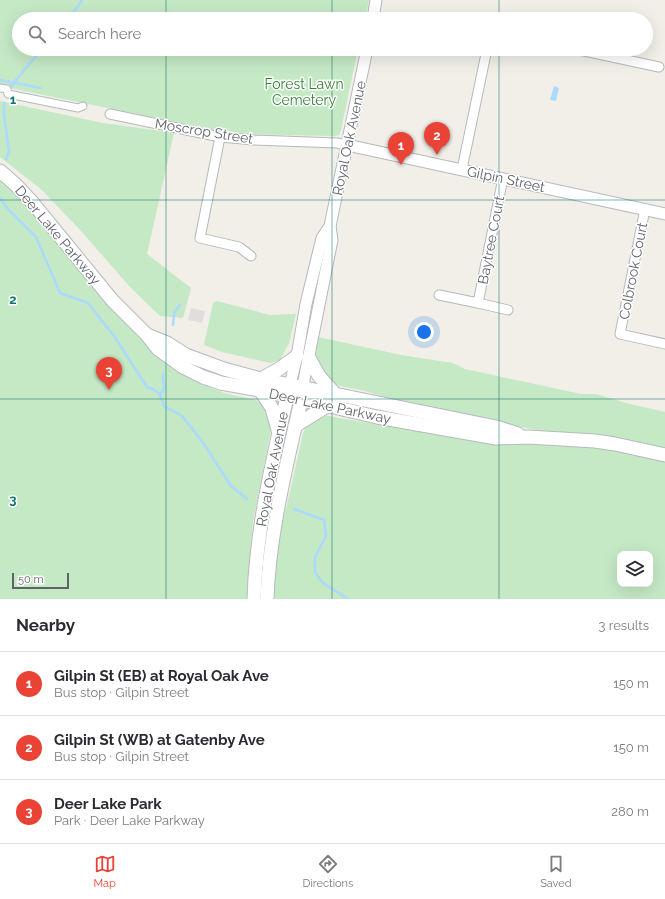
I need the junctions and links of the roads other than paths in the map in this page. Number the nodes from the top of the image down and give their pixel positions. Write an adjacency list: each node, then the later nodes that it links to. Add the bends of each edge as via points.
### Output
1 (376, 0): 2 (street)
2 (374, 12)
3 (366, 56): 11 (street, Royal Oak Avenue)
4 (486, 56): 12 (street)
5 (608, 56): 6 (street)
6 (659, 67)
7 (0, 88): 8 (street, via 7,89 8,94 78,108)
8 (83, 106)
9 (110, 114): 10 (street, Moscrop Street)
10 (220, 137): 11 (street, Moscrop Street); 17 (street, via 200,238 239,246)
11 (347, 144): 12 (street, Gilpin Street); 22 (street, Royal Oak Avenue, via 330,226 322,238 306,304)
12 (462, 169): 14 (street, Gilpin Street)
13 (0, 171): 23 (main road, Deer Lake Parkway, via 32,202 112,300 147,335 167,343 186,355)
14 (503, 178): 15 (street, Gilpin Street); 19 (street, Baytree Court)
15 (645, 209): 16 (street, Gilpin Street); 21 (street, Colbrook Court, via 620,334)
16 (665, 214)
17 (251, 256)
18 (439, 295): 19 (street, Baytree Court)
19 (478, 303): 20 (street, Baytree Court)
20 (508, 310)
21 (665, 344)
22 (303, 357): 23 (main road, via 279,369); 24 (street, Royal Oak Avenue); 25 (main road)
23 (260, 385): 24 (main road, Deer Lake Parkway); 28 (main road, via 272,408)
24 (295, 392): 25 (main road, Deer Lake Parkway); 26 (main road, Deer Lake Parkway); 27 (main road, Royal Oak Avenue); 28 (main road, Royal Oak Avenue)
25 (335, 394): 29 (main road, Deer Lake Parkway, via 496,427)
26 (328, 406): 27 (main road); 29 (main road, Deer Lake Parkway, via 496,438)
27 (295, 426): 32 (main road, Royal Oak Avenue, via 273,537)
28 (279, 431): 31 (main road, Royal Oak Avenue, via 257,549)
29 (528, 437): 30 (main road, Deer Lake Parkway, via 595,441)
30 (665, 455)
31 (254, 599)
32 (267, 599)

